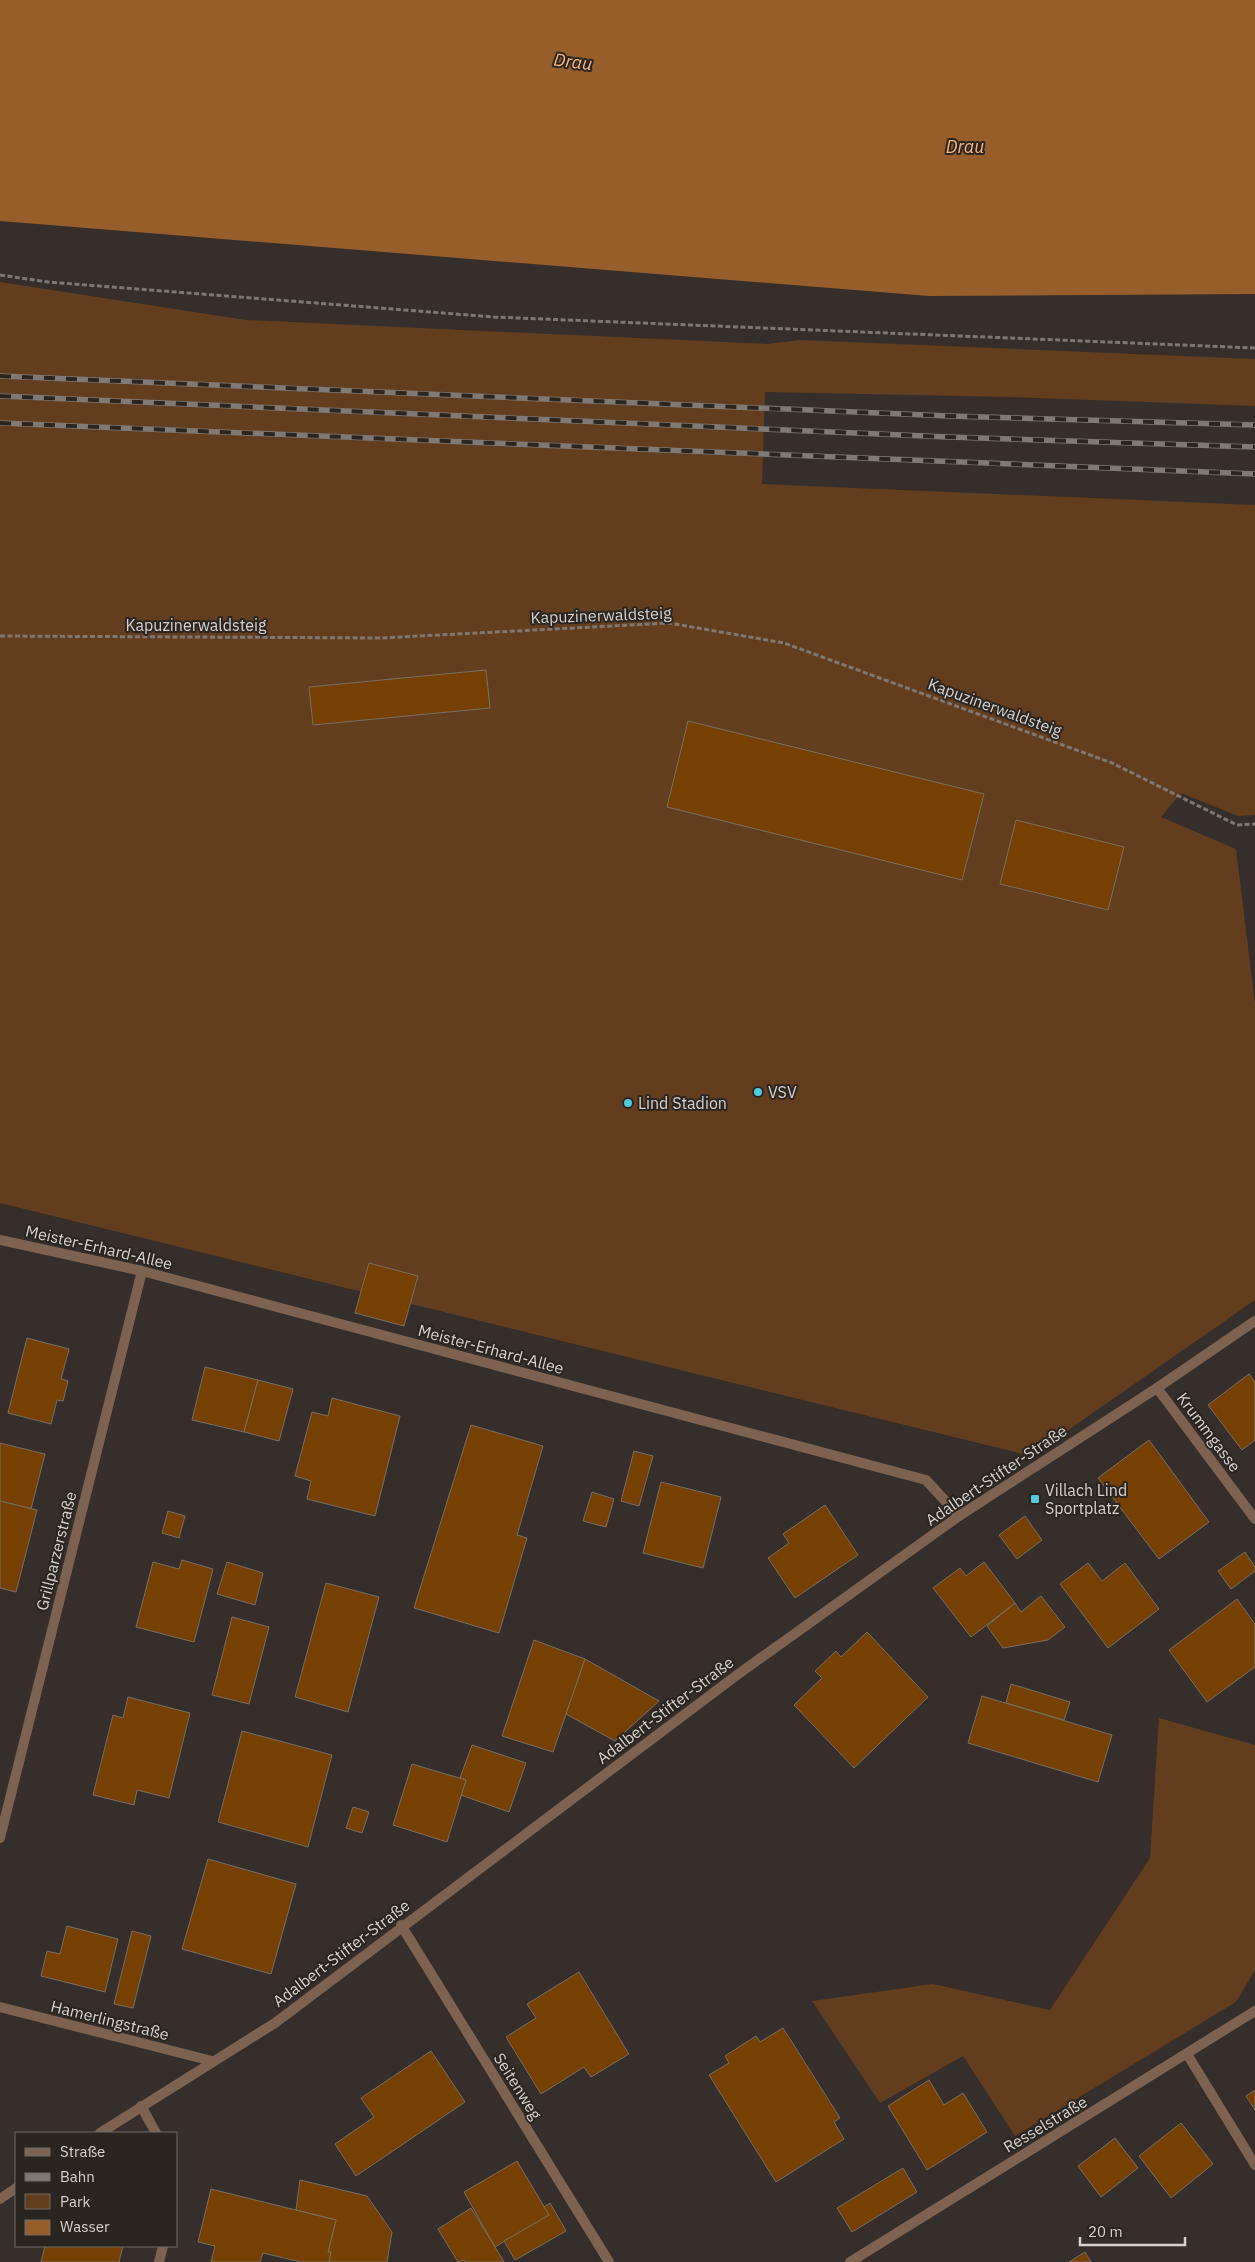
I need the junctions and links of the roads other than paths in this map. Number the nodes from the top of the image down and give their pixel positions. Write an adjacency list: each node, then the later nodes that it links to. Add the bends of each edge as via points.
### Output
1 (0, 1240): 2 (street, Meister-Erhard-Allee)
2 (142, 1271): 5 (street, Meister-Erhard-Allee, via 926,1480); 7 (street, Grillparzerstraße)
3 (1255, 1320): 4 (street, Adalbert-Stifter-Straße)
4 (1157, 1388): 5 (street, Adalbert-Stifter-Straße); 6 (street, Krummgasse)
5 (959, 1516): 8 (street, Adalbert-Stifter-Straße, via 737,1675)
6 (1255, 1519)
7 (0, 1838)
8 (401, 1926): 12 (street, Adalbert-Stifter-Straße, via 275,2023); 21 (street, Seitenweg)
9 (0, 2007): 12 (street, Hamerlingstraße)
10 (1255, 2011): 11 (street, Resselstraße)
11 (1187, 2054): 16 (street); 22 (street, Resselstraße)
12 (212, 2061): 13 (street, Adalbert-Stifter-Straße)
13 (141, 2106): 14 (street, Adalbert-Stifter-Straße); 15 (street)
14 (102, 2132)
15 (155, 2132)
16 (1255, 2165)
17 (15, 2189): 18 (street)
18 (0, 2199)
19 (163, 2247): 20 (street)
20 (159, 2262)
21 (609, 2262)
22 (850, 2262)

